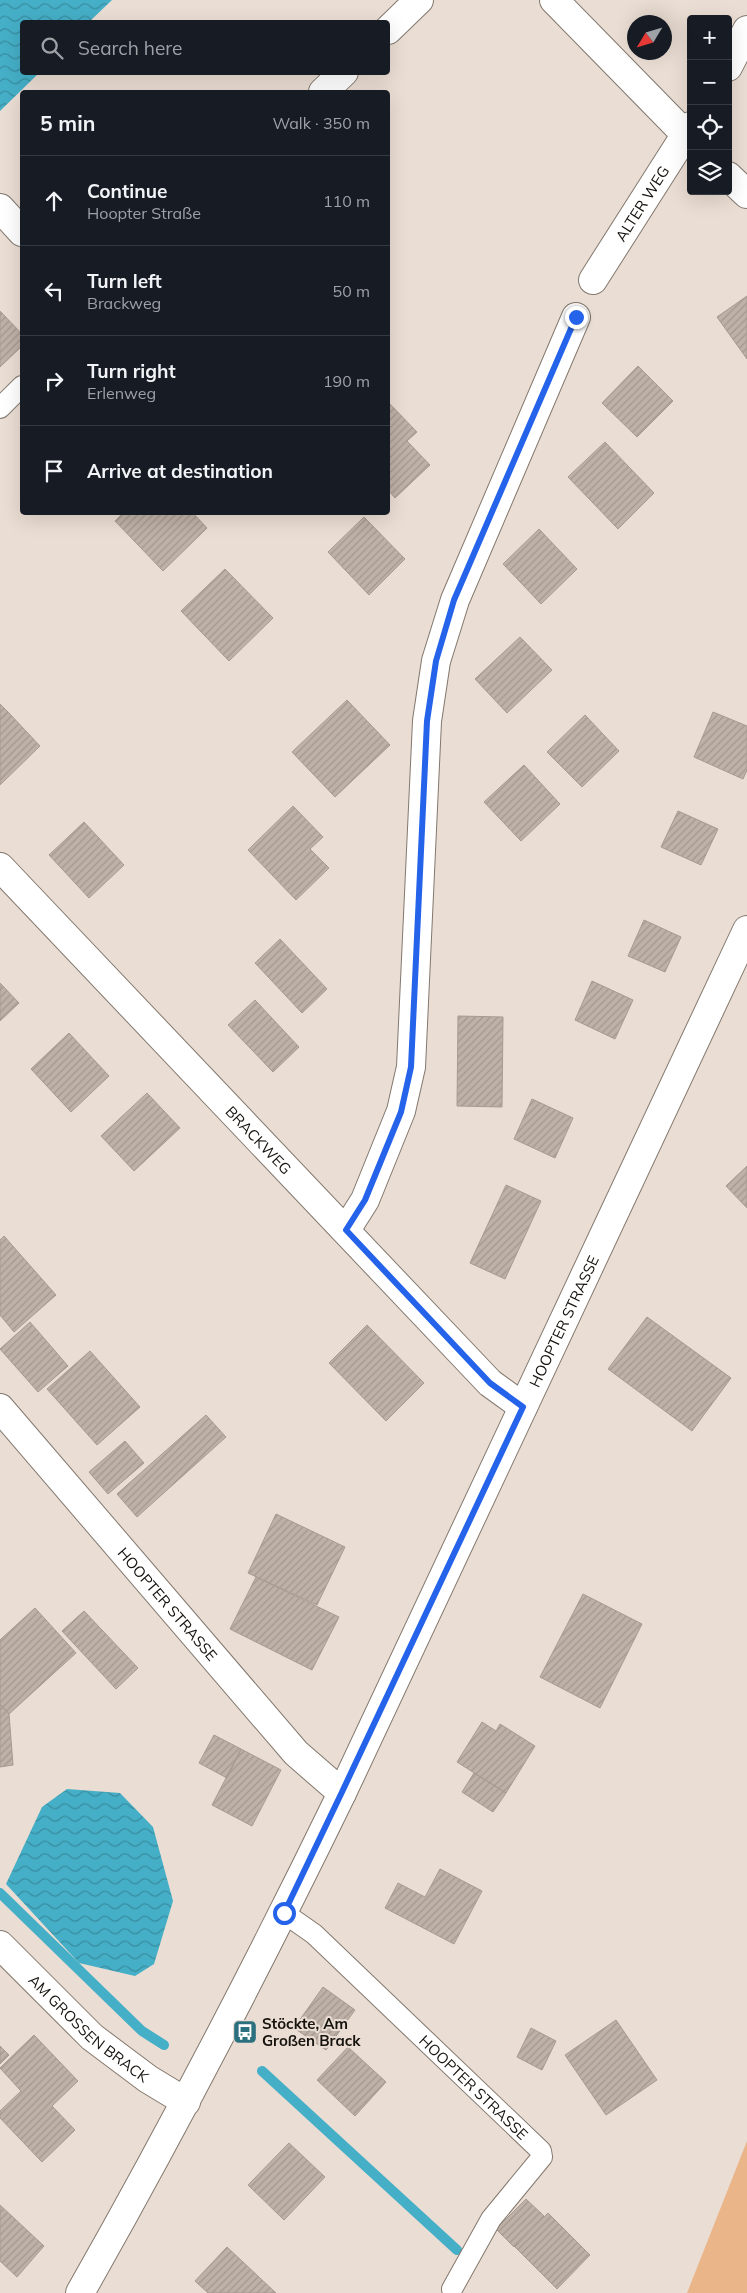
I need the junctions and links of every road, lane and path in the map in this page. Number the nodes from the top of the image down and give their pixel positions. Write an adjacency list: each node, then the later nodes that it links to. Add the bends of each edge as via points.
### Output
1 (419, 0): 3 (street)
2 (554, 0): 8 (street)
3 (390, 28)
4 (747, 30): 5 (street)
5 (732, 60)
6 (341, 75): 7 (street)
7 (325, 90)
8 (687, 131)
9 (687, 136): 14 (street, ALTER WEG)
10 (732, 180): 11 (street)
11 (747, 194)
12 (0, 208): 13 (street)
13 (20, 230)
14 (593, 280)
15 (576, 317): 20 (street, via 454,600 436,661 427,721 411,1067 401,1112 365,1200)
16 (20, 388): 17 (lane)
17 (0, 408)
18 (0, 867): 20 (street, BRACKWEG)
19 (747, 930): 21 (street, HOOPTER STRASSE)
20 (346, 1230): 21 (street, BRACKWEG, via 490,1383)
21 (523, 1407): 23 (street, HOOPTER STRASSE)
22 (0, 1408): 23 (street, HOOPTER STRASSE, via 296,1753)
23 (342, 1792): 24 (street, HOOPTER STRASSE)
24 (284, 1913): 26 (street, HOOPTER STRASSE); 27 (lane, HOOPTER STRASSE, via 314,1934 541,2151 542,2157 491,2219)
25 (0, 1945): 26 (street, AM GROSSEN BRACK, via 92,2038 148,2080)
26 (186, 2102): 28 (street, HOOPTER STRASSE)
27 (452, 2289)
28 (80, 2293)

